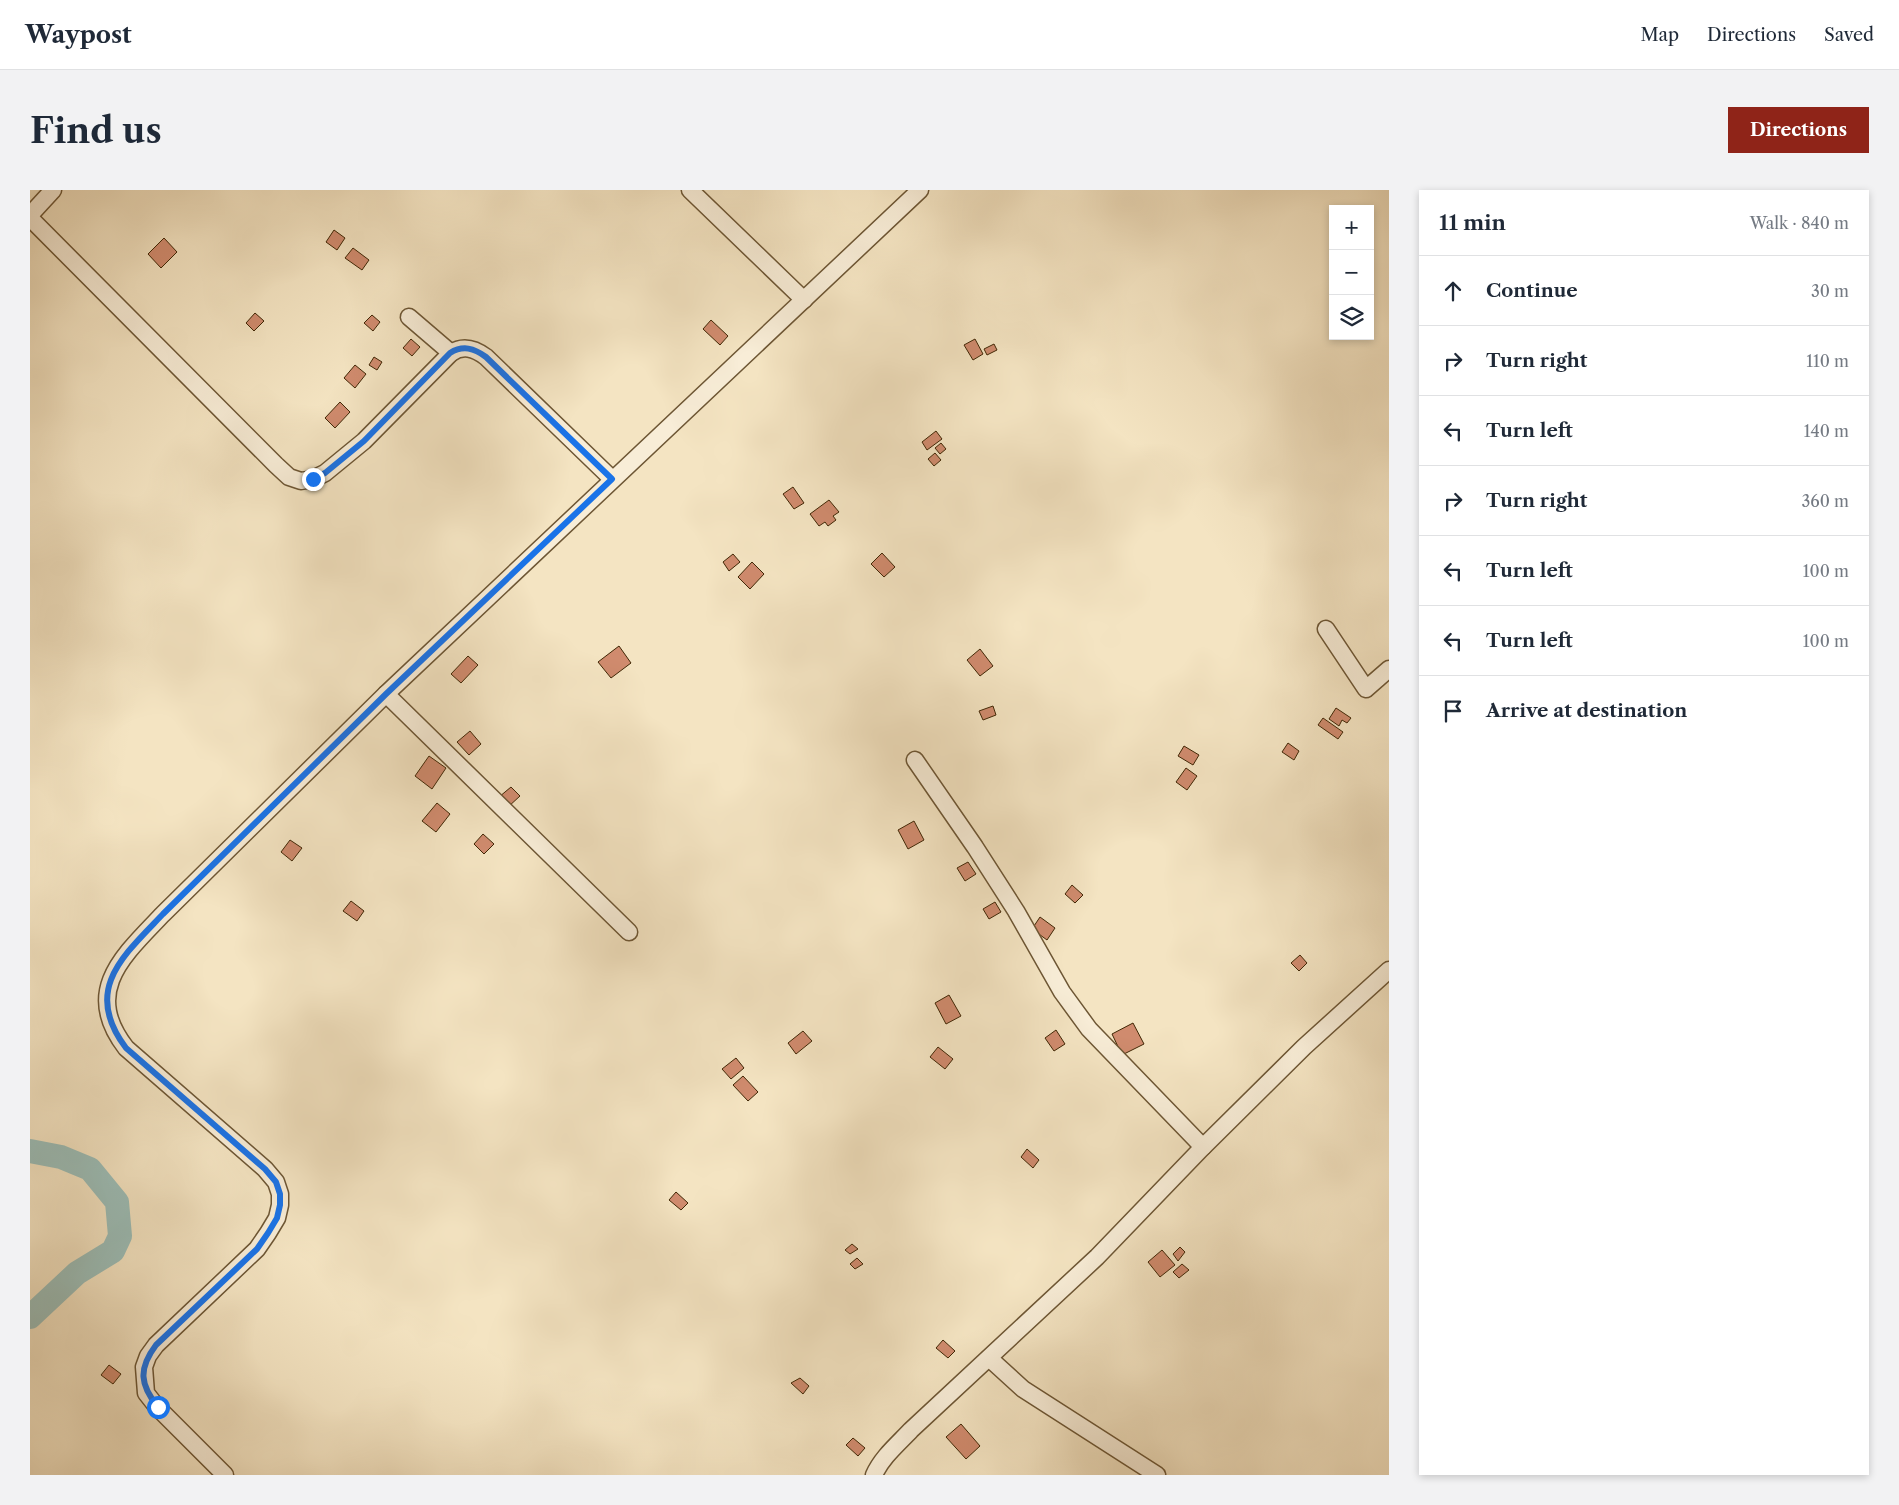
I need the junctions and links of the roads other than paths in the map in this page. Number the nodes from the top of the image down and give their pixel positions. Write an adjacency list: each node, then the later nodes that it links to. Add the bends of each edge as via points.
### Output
1 (53, 190): 4 (street)
2 (690, 190): 5 (street)
3 (920, 190): 5 (street)
4 (30, 216): 7 (street, via 276,466 289,477 301,481 325,473 364,441)
5 (804, 300): 8 (street)
6 (409, 317): 7 (street)
7 (450, 353): 8 (street, via 465,348 486,357)
8 (612, 479): 11 (street)
9 (1326, 629): 10 (street, via 1366,689)
10 (1389, 669)
11 (386, 694): 13 (street); 17 (street, via 156,921 121,962 109,984 108,1017 126,1048 265,1169 276,1182 280,1194 277,1218 257,1249 156,1345 144,1367 146,1393)
12 (915, 760): 15 (street, via 1016,910 1062,992 1089,1029)
13 (629, 932)
14 (1389, 970): 15 (street, via 1304,1047)
15 (1202, 1147): 16 (street, via 1097,1257)
16 (988, 1358): 18 (street, via 899,1443); 19 (street, via 1023,1389)
17 (225, 1475)
18 (874, 1475)
19 (1157, 1475)

